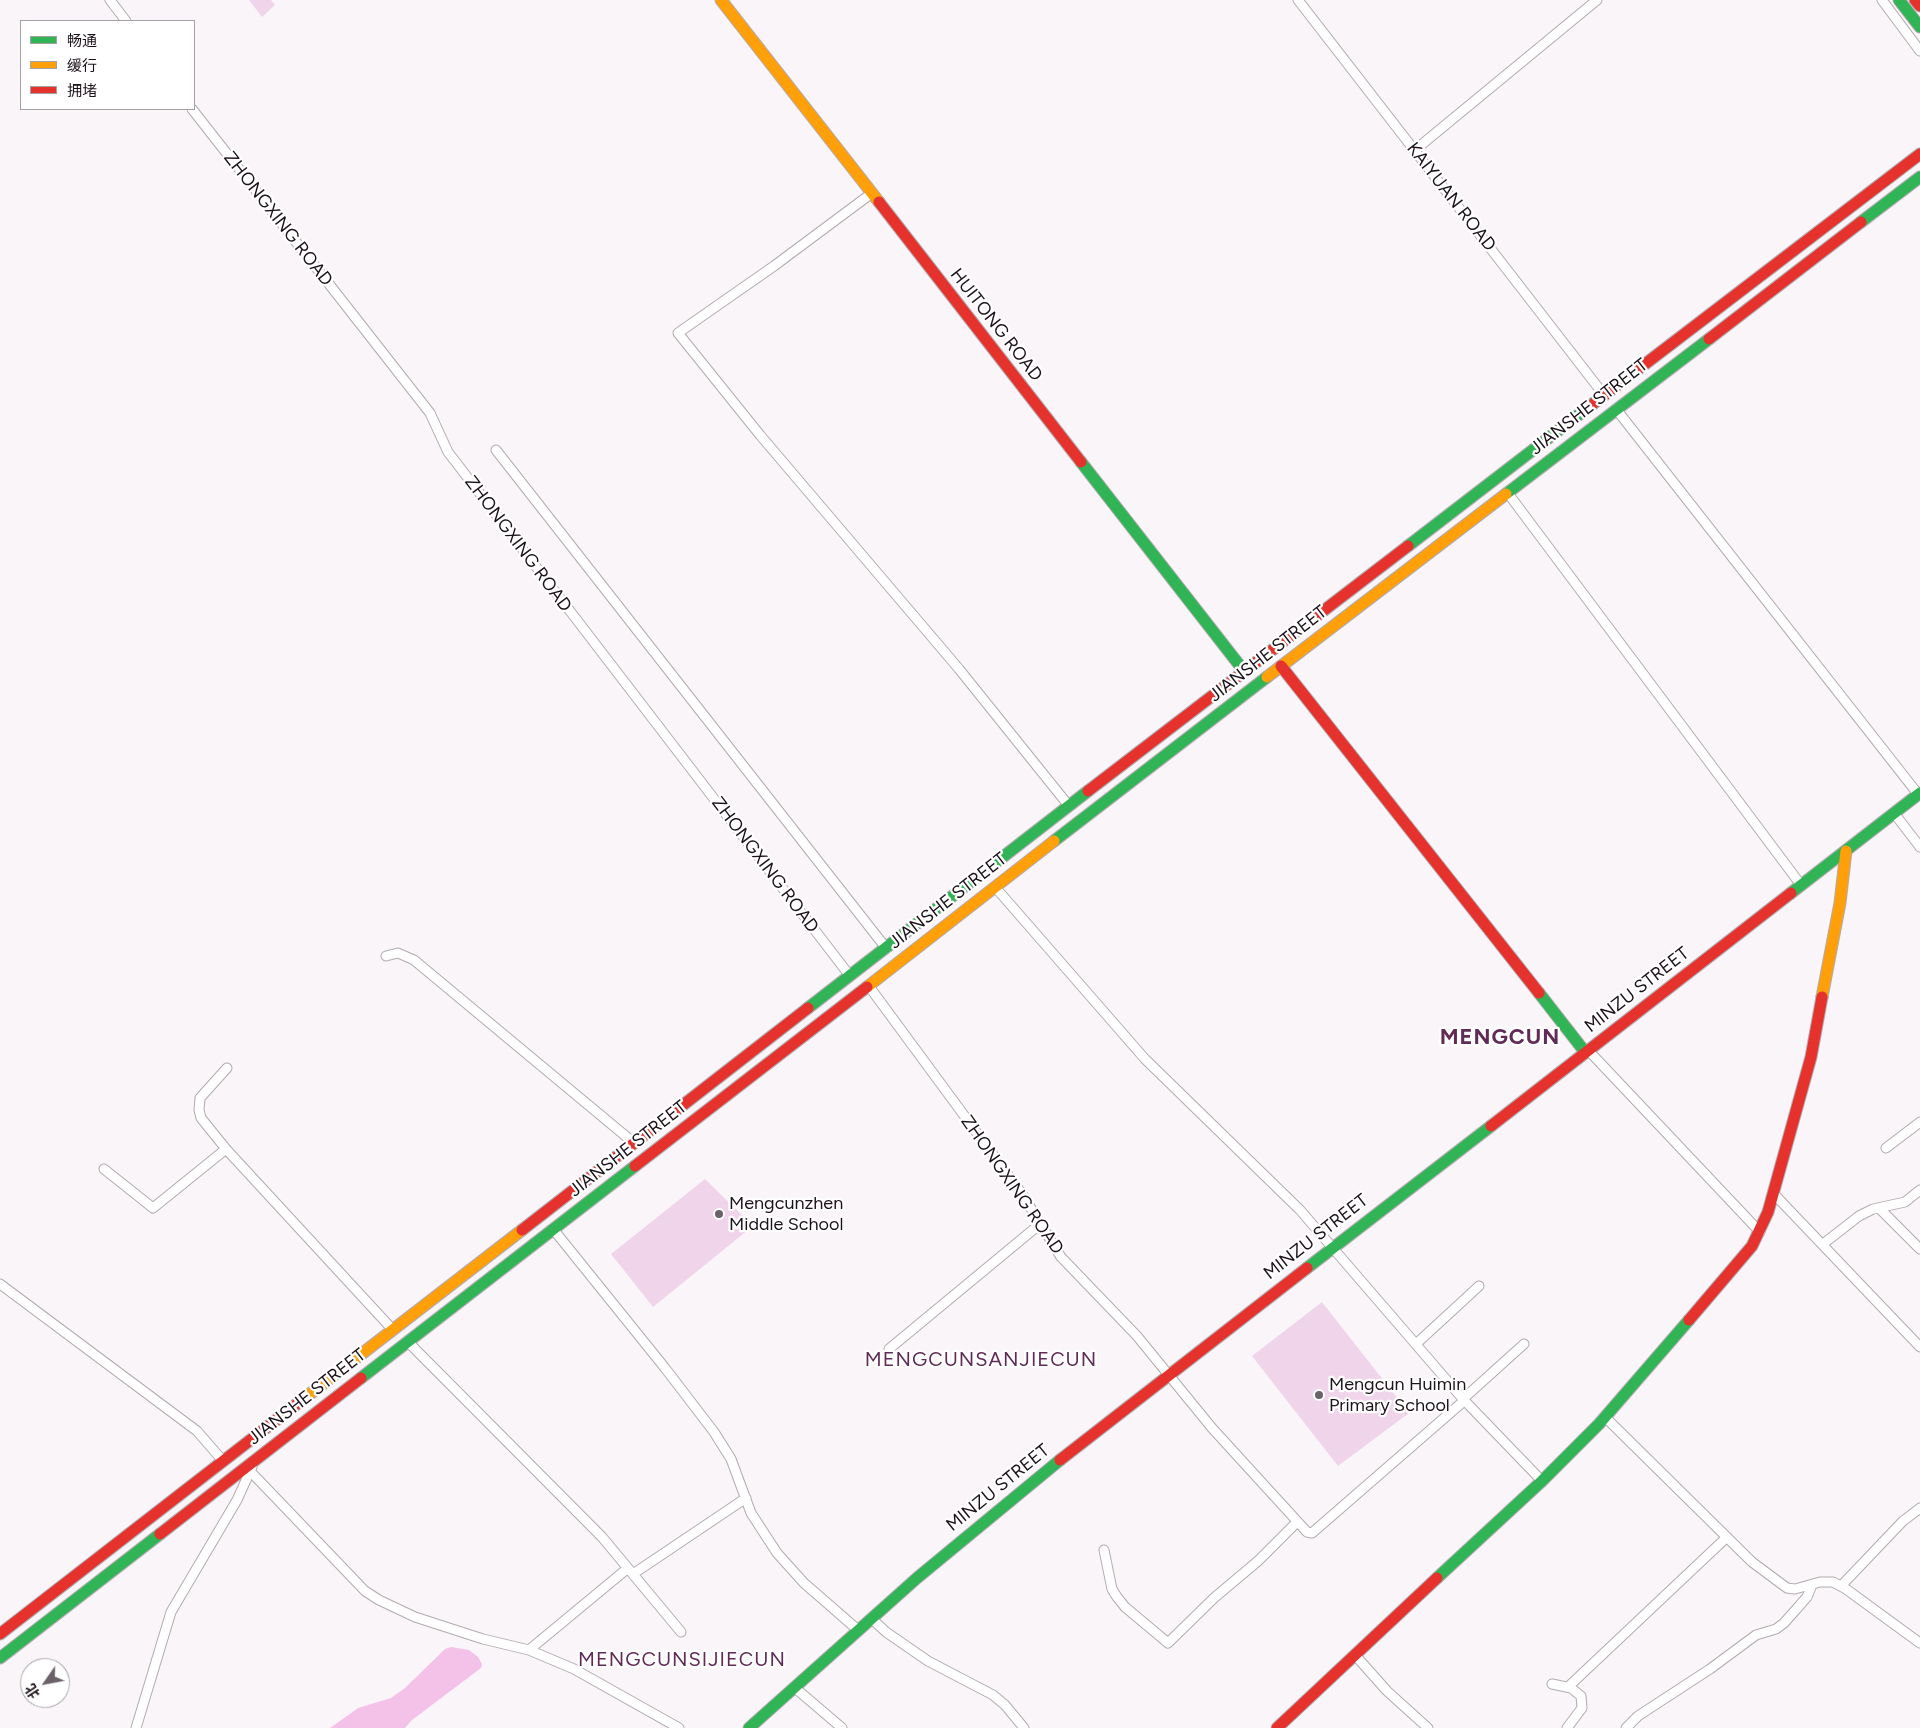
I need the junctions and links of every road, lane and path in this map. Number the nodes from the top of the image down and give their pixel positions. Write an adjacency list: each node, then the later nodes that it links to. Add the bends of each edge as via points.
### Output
1 (110, 0): 9 (street)
2 (721, 0): 16 (main road, HUITONG ROAD)
3 (1298, 0): 13 (street, KAIYUAN ROAD)
4 (1597, 0): 13 (street)
5 (1882, 0): 11 (street)
6 (1900, 0): 10 (main road)
7 (1915, 0): 8 (main road)
8 (1920, 6)
9 (125, 20)
10 (1920, 27)
11 (1920, 51)
12 (193, 110): 32 (street, ZHONGXING ROAD, via 430,413 448,452)
13 (1414, 150): 17 (street, KAIYUAN ROAD)
14 (1920, 154): 17 (main road, JIANSHE STREET)
15 (1920, 177): 18 (main road, JIANSHE STREET)
16 (872, 193): 22 (main road, HUITONG ROAD); 24 (street, via 678,333)
17 (1604, 395): 22 (main road, JIANSHE STREET)
18 (1616, 409): 20 (main road, JIANSHE STREET); 23 (street)
19 (496, 450): 30 (street)
20 (1507, 492): 21 (main road, JIANSHE STREET); 28 (street)
21 (1280, 666): 29 (main road, JIANSHE STREET); 34 (main road)
22 (1244, 671): 24 (main road, JIANSHE STREET)
23 (1919, 793): 25 (main road, MINZU STREET)
24 (1070, 806): 30 (main road, JIANSHE STREET)
25 (1894, 813): 26 (street); 27 (main road, MINZU STREET)
26 (1920, 847)
27 (1846, 851): 28 (main road, MINZU STREET); 42 (main road, via 1840,903 1811,1057)
28 (1802, 885): 34 (main road, MINZU STREET)
29 (995, 887): 33 (main road, JIANSHE STREET); 48 (street, via 1145,1059 1300,1210)
30 (886, 948): 32 (main road, JIANSHE STREET)
31 (386, 956): 37 (street, via 398,953 414,960)
32 (850, 976): 37 (main road, JIANSHE STREET)
33 (868, 985): 44 (street, ZHONGXING ROAD, via 1022,1194); 45 (main road, JIANSHE STREET)
34 (1586, 1051): 46 (street); 48 (main road, MINZU STREET)
35 (227, 1068): 39 (street, via 200,1098 199,1110 201,1118)
36 (1920, 1122): 38 (street)
37 (634, 1143): 52 (main road, JIANSHE STREET)
38 (1886, 1148)
39 (226, 1149): 40 (street, via 154,1208); 52 (street)
40 (104, 1169)
41 (1920, 1190): 43 (street, via 1905,1202)
42 (1774, 1193): 46 (main road); 47 (street)
43 (1879, 1208): 47 (street, via 1859,1216); 49 (street)
44 (1040, 1224): 57 (street); 58 (street, ZHONGXING ROAD, via 1074,1272)
45 (553, 1229): 53 (main road, JIANSHE STREET); 65 (street, via 714,1432 731,1459)
46 (1760, 1232): 60 (main road, via 1740,1260)
47 (1823, 1244): 56 (street)
48 (1332, 1247): 54 (street); 58 (main road, MINZU STREET)
49 (1920, 1249)
50 (0, 1284): 62 (street, via 197,1431)
51 (1479, 1286): 54 (street)
52 (393, 1330): 62 (main road, JIANSHE STREET)
53 (408, 1342): 61 (main road, JIANSHE STREET); 70 (street, via 602,1537)
54 (1416, 1344): 59 (street)
55 (1524, 1344): 59 (street)
56 (1920, 1347)
57 (889, 1349)
58 (1169, 1374): 67 (street, ZHONGXING ROAD, via 1212,1428); 73 (main road, MINZU STREET, via 1036,1478)
59 (1464, 1399): 64 (street); 67 (street, via 1312,1533)
60 (1605, 1417): 64 (main road); 68 (street)
61 (256, 1459): 63 (street); 80 (main road, JIANSHE STREET)
62 (223, 1462): 76 (main road, JIANSHE STREET)
63 (250, 1471): 78 (street, via 365,1591 379,1600 424,1620); 84 (street, via 237,1500 170,1612)
64 (1542, 1481): 79 (main road)
65 (746, 1498): 70 (street); 74 (street, via 751,1513 790,1568)
66 (1920, 1508): 72 (street, via 1903,1521)
67 (1297, 1522): 69 (street, via 1168,1643 1117,1597 1112,1589)
68 (1727, 1537): 71 (street, via 1752,1562 1787,1588); 83 (street)
69 (1104, 1550)
70 (630, 1571): 75 (street); 78 (street)
71 (1812, 1585): 72 (street, via 1833,1582); 92 (street, via 1807,1597 1780,1626 1756,1635 1638,1716)
72 (1841, 1586): 77 (street)
73 (871, 1618): 74 (main road, MINZU STREET); 88 (street, via 928,1661 993,1695 1006,1705)
74 (858, 1630): 82 (main road, MINZU STREET)
75 (681, 1632)
76 (0, 1634)
77 (1920, 1643)
78 (529, 1650): 85 (street, via 574,1669)
79 (1355, 1655): 89 (main road); 90 (street, via 1387,1691)
80 (0, 1658)
81 (1552, 1684): 83 (street)
82 (794, 1687): 86 (main road, MINZU STREET); 87 (street)
83 (1568, 1687): 91 (street, via 1583,1700 1582,1708)
84 (136, 1728)
85 (679, 1728)
86 (749, 1728)
87 (842, 1728)
88 (1024, 1728)
89 (1277, 1728)
90 (1428, 1728)
91 (1567, 1728)
92 (1626, 1728)

